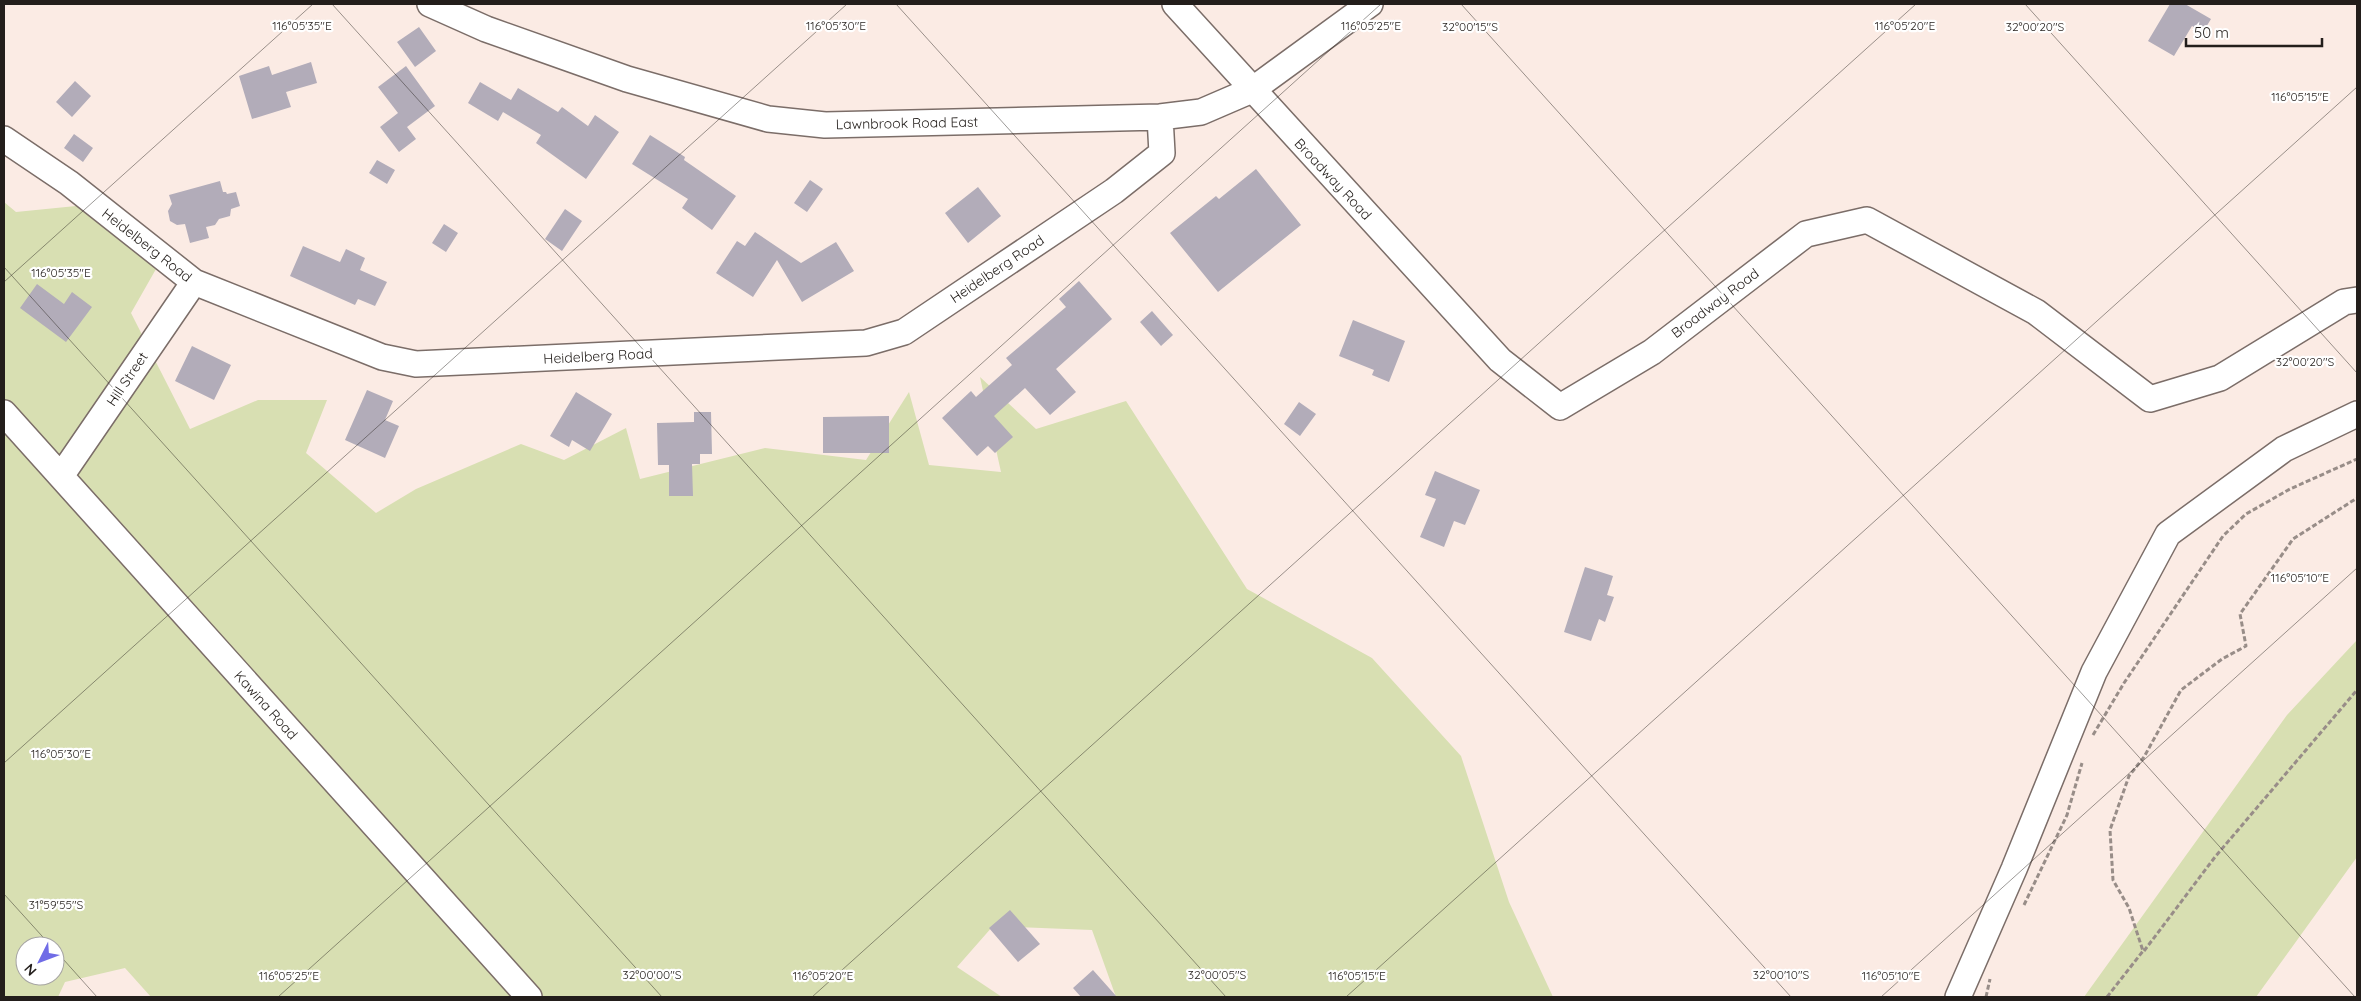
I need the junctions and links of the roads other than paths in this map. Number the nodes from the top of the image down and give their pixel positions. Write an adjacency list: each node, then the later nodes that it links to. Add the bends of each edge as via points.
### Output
1 (430, 4): 5 (street, Lawnbrook Road East, via 486,29 627,79 768,119 845,125)
2 (1175, 4): 4 (street, Broadway Road)
3 (1370, 4): 4 (street, Lawnbrook Road East)
4 (1252, 90): 5 (street, Lawnbrook Road East, via 1201,112); 8 (street, Broadway Road, via 1500,360 1560,407 1652,352 1806,234 1868,220 2036,312 2150,399 2220,378 2344,302)
5 (1160, 117): 7 (street, Heidelberg Road, via 1162,153 1114,191 904,332 866,343 416,364 382,357)
6 (4, 139): 7 (street, Heidelberg Road, via 69,183)
7 (194, 282): 11 (street, Hill Street)
8 (2357, 300)
9 (4, 413): 11 (street, Kawina Road)
10 (2357, 414): 13 (street, via 2284,449 2168,534 2094,672)
11 (61, 476): 12 (street, Kawina Road)
12 (529, 997)
13 (1958, 997)

